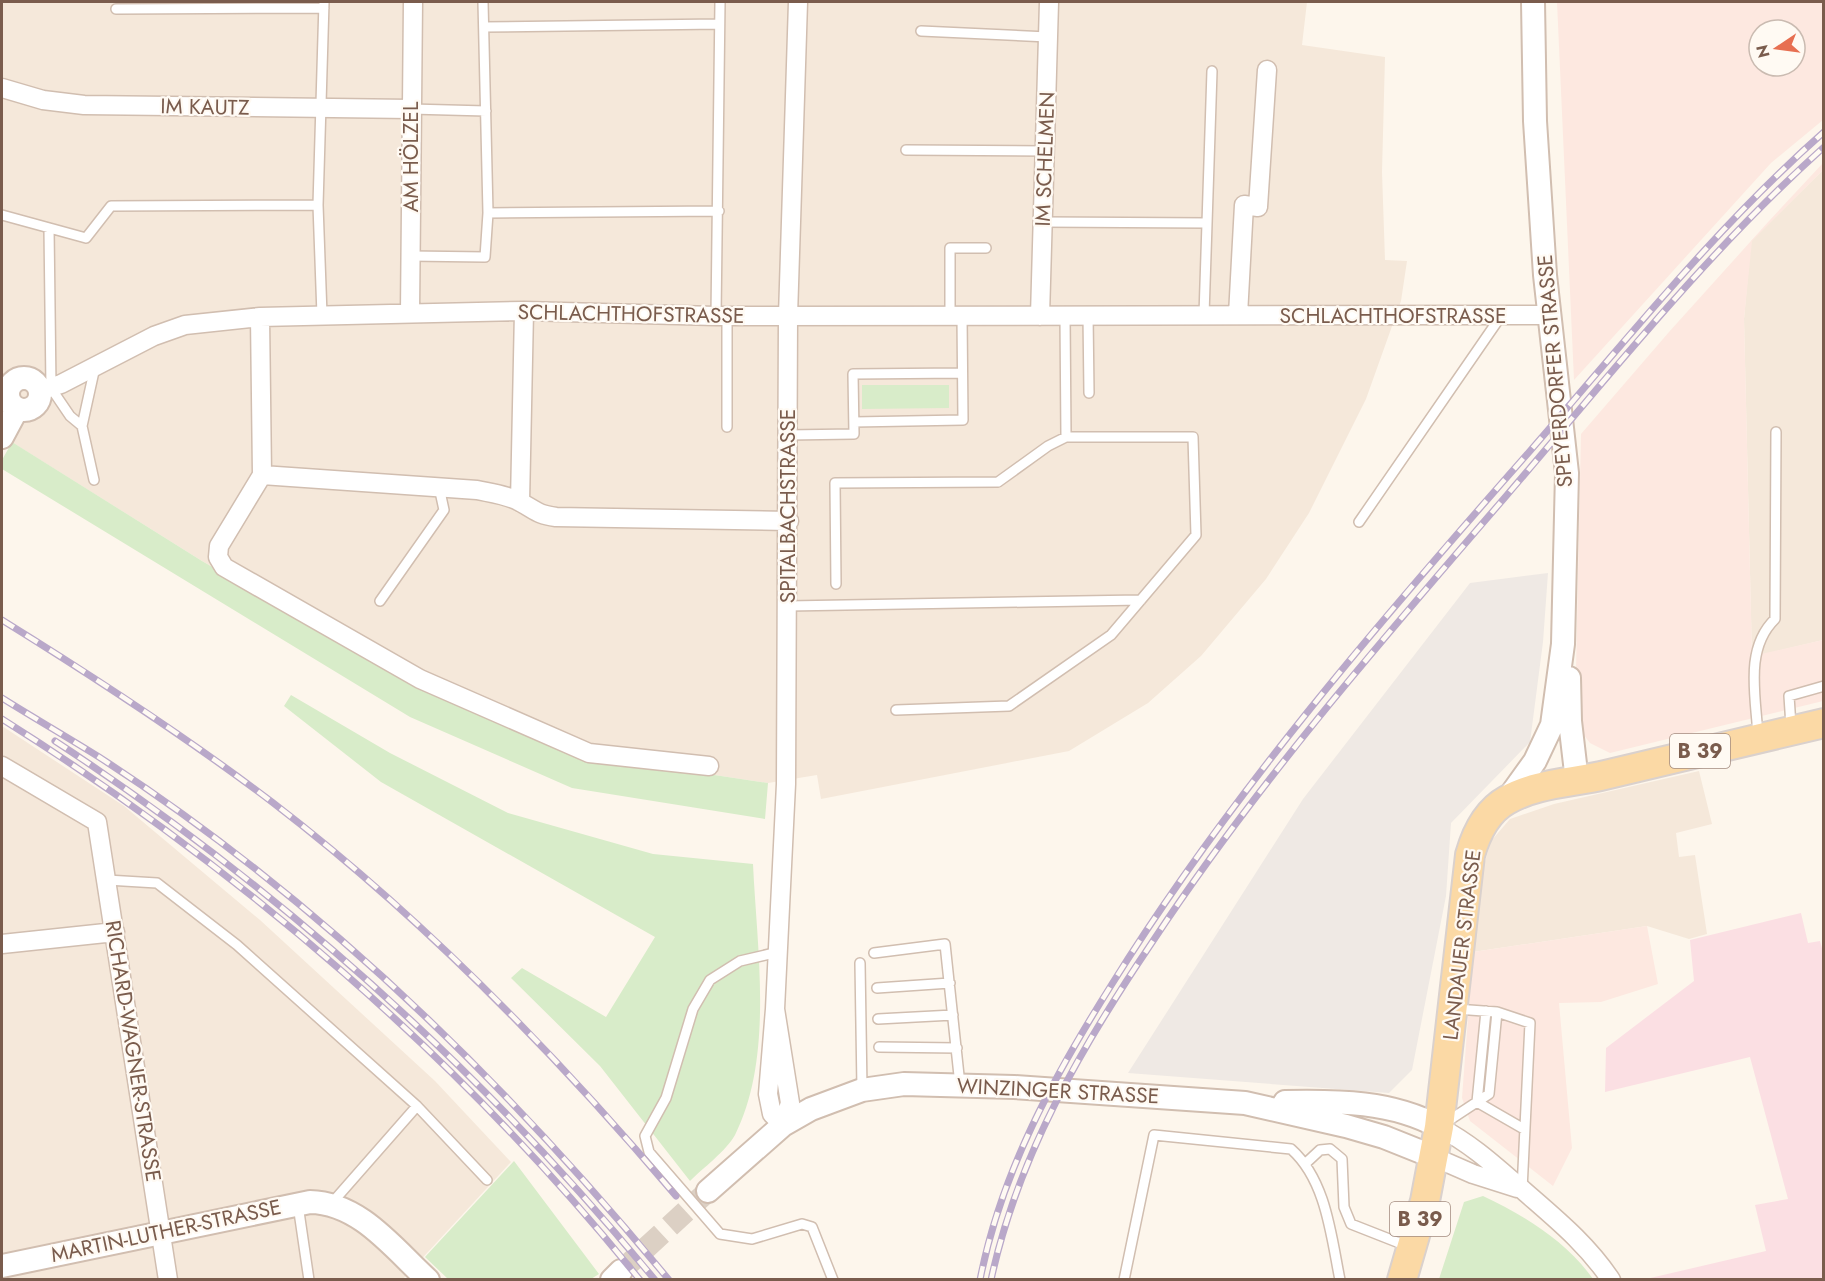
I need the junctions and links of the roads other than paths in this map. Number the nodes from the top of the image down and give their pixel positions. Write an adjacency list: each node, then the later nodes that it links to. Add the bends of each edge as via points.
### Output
1 (413, 2): 17 (street, AM HÖLZEL)
2 (483, 2): 10 (lane)
3 (720, 2): 9 (lane)
4 (798, 2): 38 (street, SPITALBACHSTRASSE)
5 (1049, 2): 12 (street, IM SCHELMEN)
6 (1533, 2): 36 (street, SPEYERDORFER STRASSE, via 1537,152)
7 (324, 5): 8 (lane); 16 (lane)
8 (116, 9)
9 (719, 24): 10 (lane); 22 (lane)
10 (484, 27): 18 (lane)
11 (921, 31): 12 (lane)
12 (1048, 37): 20 (street, IM SCHELMEN)
13 (1267, 70): 35 (street, via 1258,207 1244,206)
14 (1212, 71): 26 (lane)
15 (2, 88): 16 (street, IM KAUTZ, via 44,100 84,105)
16 (319, 108): 17 (street, IM KAUTZ); 21 (lane)
17 (411, 109): 18 (lane); 29 (street, AM HÖLZEL)
18 (486, 111): 23 (lane)
19 (906, 150): 20 (lane)
20 (1045, 151): 25 (street, IM SCHELMEN)
21 (318, 205): 27 (lane, via 111,206 86,238); 32 (lane)
22 (719, 211): 23 (lane); 37 (lane)
23 (488, 213): 29 (lane, via 485,256)
24 (2, 215): 27 (lane)
25 (1043, 222): 26 (lane); 40 (street, IM SCHELMEN)
26 (1207, 223): 34 (lane)
27 (49, 228): 47 (lane)
28 (987, 248): 39 (lane, via 950,248)
29 (410, 256): 31 (street, AM HÖLZEL)
30 (524, 311): 31 (street, SCHLACHTHOFSTRASSE); 37 (street, SCHLACHTHOFSTRASSE); 60 (street)
31 (410, 312): 32 (street, SCHLACHTHOFSTRASSE)
32 (322, 315): 43 (street, SCHLACHTHOFSTRASSE)
33 (1088, 315): 34 (street, SCHLACHTHOFSTRASSE); 41 (street, SCHLACHTHOFSTRASSE); 48 (lane)
34 (1204, 315): 35 (street, SCHLACHTHOFSTRASSE)
35 (1238, 315): 42 (street, SCHLACHTHOFSTRASSE)
36 (1549, 315): 42 (street, SCHLACHTHOFSTRASSE); 67 (street, SPEYERDORFER STRASSE, via 1567,473)
37 (722, 316): 38 (street, SCHLACHTHOFSTRASSE); 52 (lane)
38 (788, 316): 39 (street, SCHLACHTHOFSTRASSE); 54 (street, SPITALBACHSTRASSE)
39 (956, 316): 40 (street, SCHLACHTHOFSTRASSE); 45 (lane)
40 (1040, 316): 41 (street, SCHLACHTHOFSTRASSE)
41 (1065, 316): 56 (lane)
42 (1500, 316): 62 (lane)
43 (260, 317): 44 (street, SCHLACHTHOFSTRASSE, via 185,325); 57 (street)
44 (96, 365): 47 (street, SCHLACHTHOFSTRASSE); 51 (lane)
45 (963, 373): 50 (lane, via 963,420); 50 (lane, via 853,374)
46 (6, 380): 47 (street, via 27,379); 49 (street, via 9,401)
47 (45, 390): 49 (street, via 33,407); 51 (lane)
48 (1089, 393)
49 (17, 409): 55 (street)
50 (854, 422): 54 (lane, via 854,435)
51 (82, 426): 58 (lane)
52 (727, 427)
53 (1776, 432): 72 (lane, via 1774,619 1762,631 1754,656)
54 (789, 435): 61 (street, SPITALBACHSTRASSE)
55 (2, 437)
56 (1066, 437): 63 (lane, via 998,482 835,483); 64 (lane, via 1193,437 1196,535)
57 (262, 474): 59 (street); 74 (street, via 219,546 218,556 224,567 420,679 589,753)
58 (94, 480)
59 (439, 487): 60 (street, via 477,490); 65 (lane, via 444,510)
60 (520, 501): 61 (street, via 537,514 556,517)
61 (789, 520): 66 (street, SPITALBACHSTRASSE)
62 (1359, 522)
63 (836, 584)
64 (1141, 600): 66 (lane); 69 (lane, via 1111,635 1009,706)
65 (380, 601)
66 (788, 606): 80 (street, SPITALBACHSTRASSE, via 786,784)
67 (1563, 644): 75 (street); 76 (street, SPEYERDORFER STRASSE, via 1552,725 1538,756)
68 (1824, 686): 71 (lane, via 1789,696)
69 (896, 710)
70 (1824, 723): 71 (main road, LANDAUER STRASSE / B 39)
71 (1791, 730): 72 (main road, LANDAUER STRASSE / B 39)
72 (1758, 738): 75 (main road, LANDAUER STRASSE / B 39)
73 (2, 766): 77 (street, RICHARD-WAGNER-STRASSE, via 97,822)
74 (710, 766)
75 (1577, 781): 76 (main road, LANDAUER STRASSE / B 39, via 1543,786)
76 (1507, 800): 85 (main road, LANDAUER STRASSE / B 39, via 1489,816 1472,848)
77 (107, 880): 78 (street, RICHARD-WAGNER-STRASSE); 96 (lane, via 157,883 237,945)
78 (115, 932): 79 (street); 107 (street, RICHARD-WAGNER-STRASSE)
79 (2, 944)
80 (778, 952): 97 (street, SPITALBACHSTRASSE, via 775,1009 790,1103); 113 (lane, via 740,961 710,980 693,1009 666,1098 645,1136 649,1152 720,1234 752,1239 802,1224 812,1227)
81 (874, 953): 83 (lane, via 945,944)
82 (860, 963): 93 (lane)
83 (950, 983): 84 (lane); 88 (lane, via 955,994)
84 (877, 988)
85 (1453, 1008): 86 (lane); 98 (main road, LANDAUER STRASSE / B 39)
86 (1486, 1011): 87 (lane); 94 (lane)
87 (1497, 1011): 94 (lane, via 1489,1094); 99 (lane, via 1530,1023)
88 (953, 1015): 89 (lane); 91 (lane)
89 (878, 1019)
90 (879, 1047): 91 (lane)
91 (957, 1048): 92 (lane)
92 (960, 1085): 93 (street, WINZINGER STRASSE, via 904,1084); 95 (street, WINZINGER STRASSE)
93 (862, 1090): 97 (street, WINZINGER STRASSE, via 832,1099)
94 (1477, 1102): 98 (lane); 99 (lane)
95 (1245, 1103): 98 (street, via 1332,1101 1412,1114); 100 (street, WINZINGER STRASSE, via 1346,1126)
96 (417, 1106): 102 (lane); 106 (lane)
97 (783, 1125): 104 (street, WINZINGER STRASSE)
98 (1439, 1127): 100 (main road, LANDAUER STRASSE / B 39); 103 (street, via 1482,1153)
99 (1524, 1129): 103 (lane)
100 (1434, 1157): 103 (street); 108 (main road, LANDAUER STRASSE / B 39)
101 (1306, 1162): 108 (lane, via 1320,1150 1330,1149 1342,1159 1344,1207 1351,1224); 114 (lane, via 1291,1149 1154,1135); 115 (lane, via 1324,1206)
102 (487, 1180)
103 (1522, 1190): 117 (street, via 1586,1246)
104 (708, 1191)
105 (298, 1203): 106 (street, MARTIN-LUTHER-STRASSE); 107 (street, MARTIN-LUTHER-STRASSE); 111 (lane)
106 (331, 1204): 112 (street, MARTIN-LUTHER-STRASSE, via 357,1216)
107 (161, 1232): 109 (street, MARTIN-LUTHER-STRASSE); 110 (street, RICHARD-WAGNER-STRASSE)
108 (1412, 1248): 116 (main road, LANDAUER STRASSE / B 39)
109 (2, 1266)
110 (168, 1280)
111 (309, 1280)
112 (428, 1280)
113 (833, 1280)
114 (1124, 1280)
115 (1340, 1280)
116 (1402, 1280)
117 (1611, 1280)

